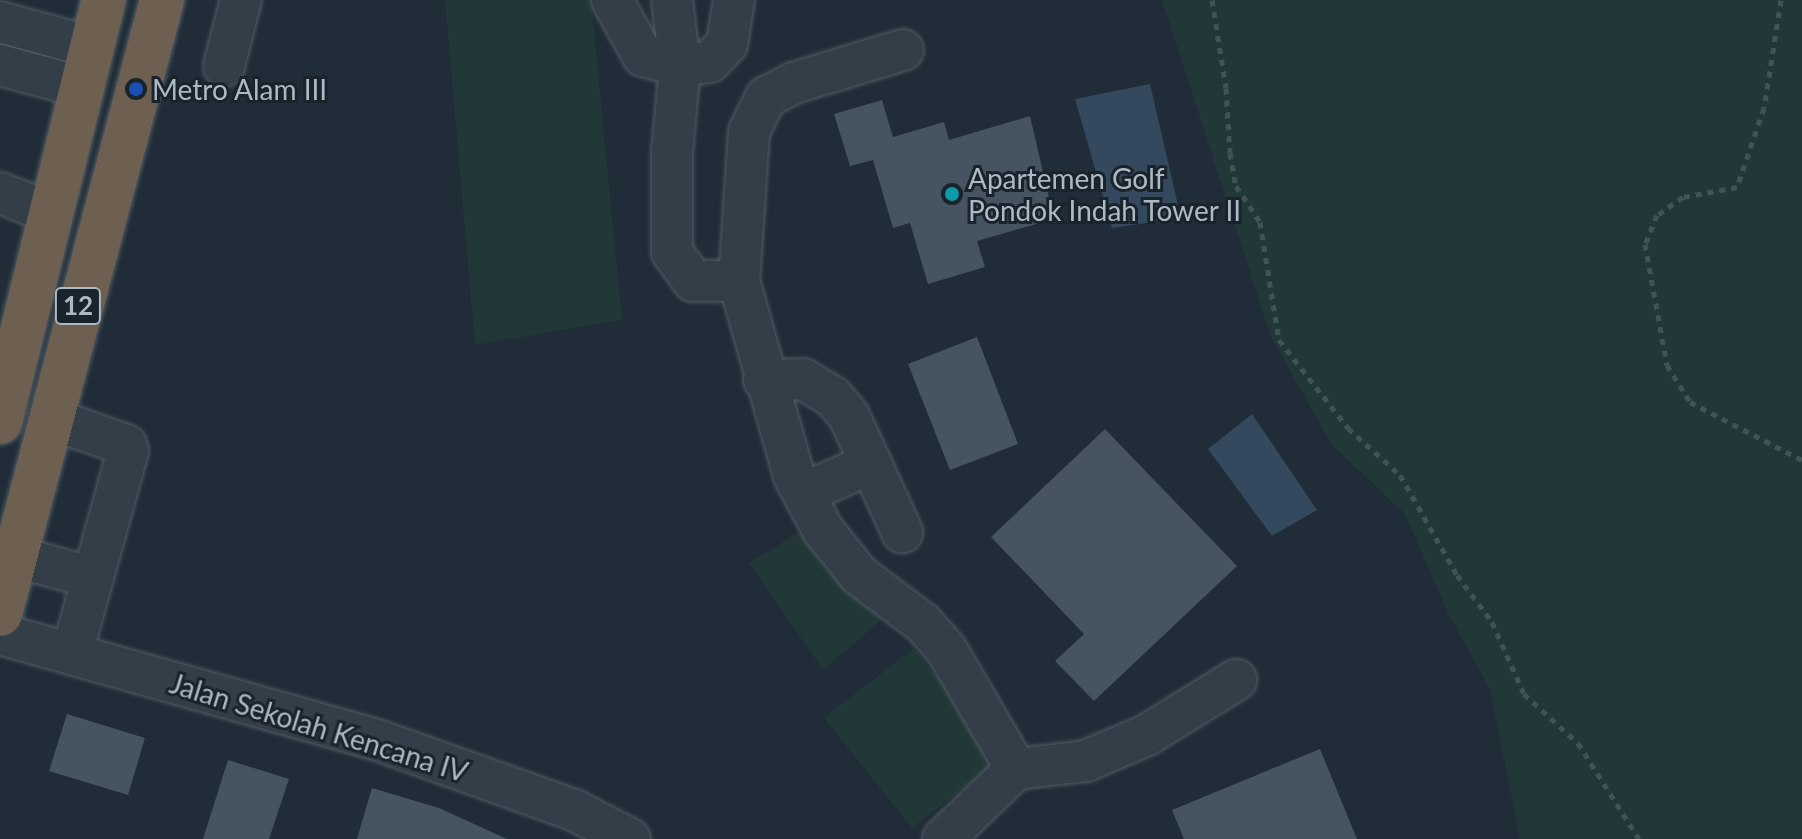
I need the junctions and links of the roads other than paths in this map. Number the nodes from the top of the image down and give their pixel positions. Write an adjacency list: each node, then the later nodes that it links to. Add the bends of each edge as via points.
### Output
1 (104, 0): 12 (highway, 12)
2 (162, 0): 17 (highway, 12)
3 (241, 0): 10 (street)
4 (612, 0): 11 (street, via 643,56)
5 (672, 0): 11 (street)
6 (734, 0): 11 (street, via 727,44 710,62)
7 (0, 22): 12 (street)
8 (903, 50): 15 (street, via 794,83 766,97 749,132)
9 (0, 65): 12 (street)
10 (224, 66)
11 (680, 66): 15 (street, via 672,153 672,252 693,281)
12 (86, 67): 14 (highway, 12)
13 (0, 193): 14 (street)
14 (51, 213): 18 (highway, 12)
15 (739, 281): 16 (street)
16 (764, 380): 19 (street, via 803,379 833,397 849,416); 20 (street)
17 (49, 418): 22 (highway, 12); 23 (street, via 126,445 128,451)
18 (0, 422)
19 (870, 464): 20 (street); 21 (street)
20 (804, 493): 28 (street, via 823,530 859,575 924,624 946,649)
21 (902, 532)
22 (14, 556): 23 (street); 24 (highway, 12)
23 (93, 578): 26 (street)
24 (0, 614)
25 (0, 634): 26 (street, Jalan Sekolah Kencana IV)
26 (72, 653): 29 (street, Jalan Sekolah Kencana IV, via 380,741 574,810)
27 (1236, 680): 28 (street, via 1147,735 1086,761)
28 (1016, 769): 30 (street)
29 (630, 839)
30 (943, 839)

